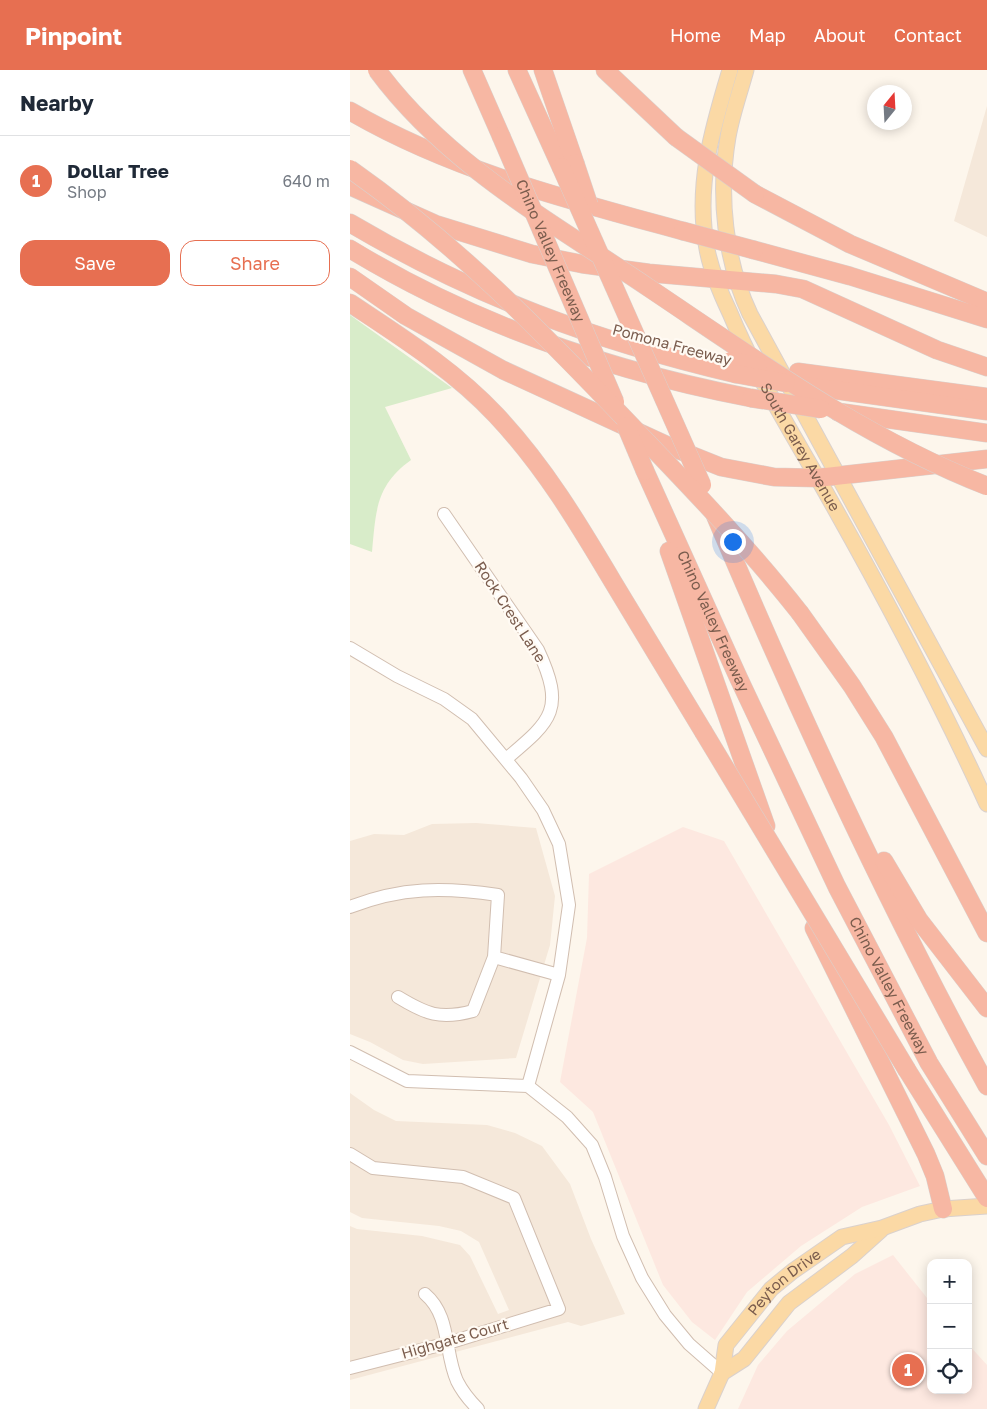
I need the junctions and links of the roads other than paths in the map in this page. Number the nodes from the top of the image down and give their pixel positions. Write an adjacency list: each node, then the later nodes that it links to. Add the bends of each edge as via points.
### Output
1 (377, 70): 32 (highway, bridge, via 455,153 513,196 849,420 917,456)
2 (472, 70): 33 (highway, Chino Valley Freeway, bridge)
3 (517, 70): 9 (highway)
4 (543, 70): 9 (highway)
5 (605, 70): 19 (highway, bridge, via 676,137 755,194 850,244)
6 (730, 70): 17 (main road, South Garey Avenue, via 708,149 702,195 707,249)
7 (746, 70): 18 (main road, South Garey Avenue, via 725,159 726,220)
8 (350, 111): 21 (highway, bridge, via 416,145 489,175 850,276)
9 (568, 165): 40 (highway, bridge, via 610,278 778,665)
10 (350, 169): 43 (highway, bridge, via 442,239 517,307 721,520 800,613 884,737)
11 (350, 186): 17 (highway, via 435,224 532,254 582,264)
12 (350, 211): 23 (highway, Pomona Freeway, via 445,263 520,297 647,341)
13 (350, 223): 23 (highway, via 499,300 572,328)
14 (350, 238): 23 (highway, via 404,269 520,323 571,342 667,370)
15 (350, 249): 23 (highway, Pomona Freeway, via 448,302 529,336 627,370 679,384)
16 (350, 277): 31 (highway, via 406,316 470,354 666,445 738,471 774,477)
17 (715, 280): 18 (highway); 31 (main road, South Garey Avenue, via 763,385)
18 (736, 282): 22 (highway, via 803,288 937,350); 30 (main road, South Garey Avenue, via 750,314)
19 (987, 302)
20 (350, 303): 53 (highway, bridge, via 419,349 496,414 561,496)
21 (987, 319)
22 (987, 367)
23 (741, 380): 24 (highway, Pomona Freeway, bridge); 24 (highway, Pomona Freeway, bridge)
24 (809, 392): 25 (highway, Pomona Freeway); 26 (highway); 27 (highway); 28 (highway, Pomona Freeway)
25 (987, 397)
26 (987, 411)
27 (987, 422)
28 (987, 433)
29 (987, 459): 30 (highway)
30 (838, 476): 31 (highway); 36 (main road, South Garey Avenue)
31 (817, 478): 35 (main road, South Garey Avenue)
32 (987, 486)
33 (658, 501): 52 (highway, Chino Valley Freeway, via 837,887 929,1062); 55 (highway, via 668,546 768,833 926,1154)
34 (444, 514): 39 (street, Rock Crest Lane, via 538,650 550,675 552,704 546,724)
35 (866, 567): 36 (main road, via 897,601); 41 (main road, South Garey Avenue, via 946,715)
36 (910, 608): 38 (main road, South Garey Avenue)
37 (350, 648): 39 (street, via 444,699 472,719)
38 (987, 748)
39 (506, 759): 45 (street, via 542,810 559,844 569,905)
40 (835, 783): 47 (highway, via 919,920); 50 (highway, via 902,923)
41 (987, 804)
42 (350, 907): 44 (street, via 378,896 426,888 498,895)
43 (987, 933)
44 (494, 957): 45 (street); 46 (street, via 473,1011 455,1016 424,1013)
45 (559, 975): 49 (street)
46 (398, 997)
47 (987, 1008)
48 (350, 1052): 49 (street, via 408,1081)
49 (528, 1086): 60 (street, via 567,1117 592,1145 623,1236 642,1278 665,1315 689,1344)
50 (987, 1086)
51 (350, 1154): 58 (street, Highgate Court, via 373,1168 463,1177 514,1198 559,1309)
52 (987, 1156)
53 (987, 1198)
54 (987, 1206): 55 (main road, Peyton Drive)
55 (943, 1209): 56 (main road, Peyton Drive)
56 (882, 1228): 60 (main road, Peyton Drive, via 852,1256 789,1303 744,1359); 60 (main road, Peyton Drive, via 842,1237 771,1289 726,1345)
57 (425, 1294): 58 (street, via 436,1303)
58 (448, 1343): 59 (street, Highgate Court); 61 (street, via 457,1380)
59 (350, 1368)
60 (722, 1374): 62 (main road, Peyton Drive)
61 (478, 1409)
62 (706, 1409)

